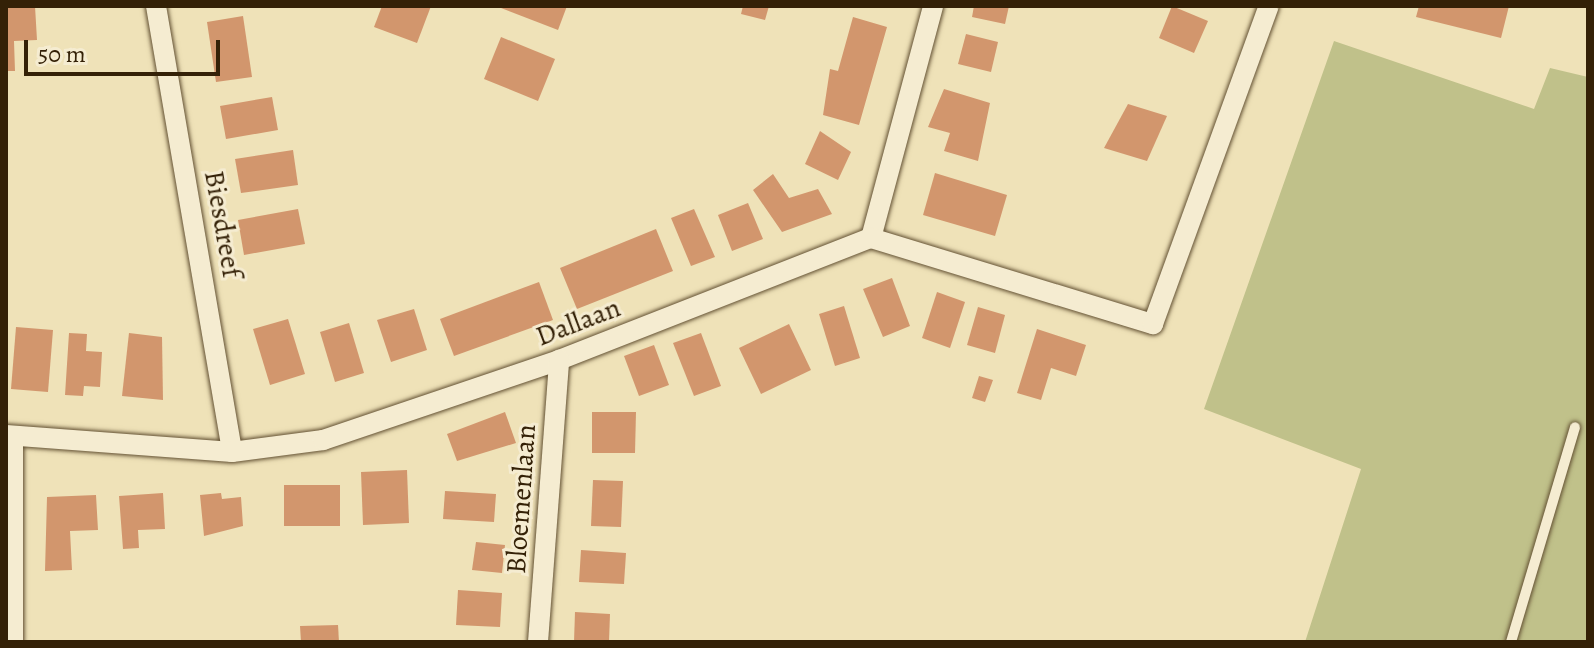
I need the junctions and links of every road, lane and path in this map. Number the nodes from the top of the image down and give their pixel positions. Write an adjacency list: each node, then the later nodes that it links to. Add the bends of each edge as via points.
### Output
1 (156, 6): 8 (street, Biesdreef)
2 (933, 6): 4 (street)
3 (1269, 6): 4 (street, via 1153,324)
4 (871, 238): 5 (street, Dallaan)
5 (559, 360): 8 (street, Dallaan, via 323,440); 10 (street, Bloemenlaan)
6 (1575, 427): 11 (lane)
7 (9, 435): 8 (street, Dallaan); 9 (street)
8 (232, 452)
9 (13, 642)
10 (538, 642)
11 (1511, 642)

